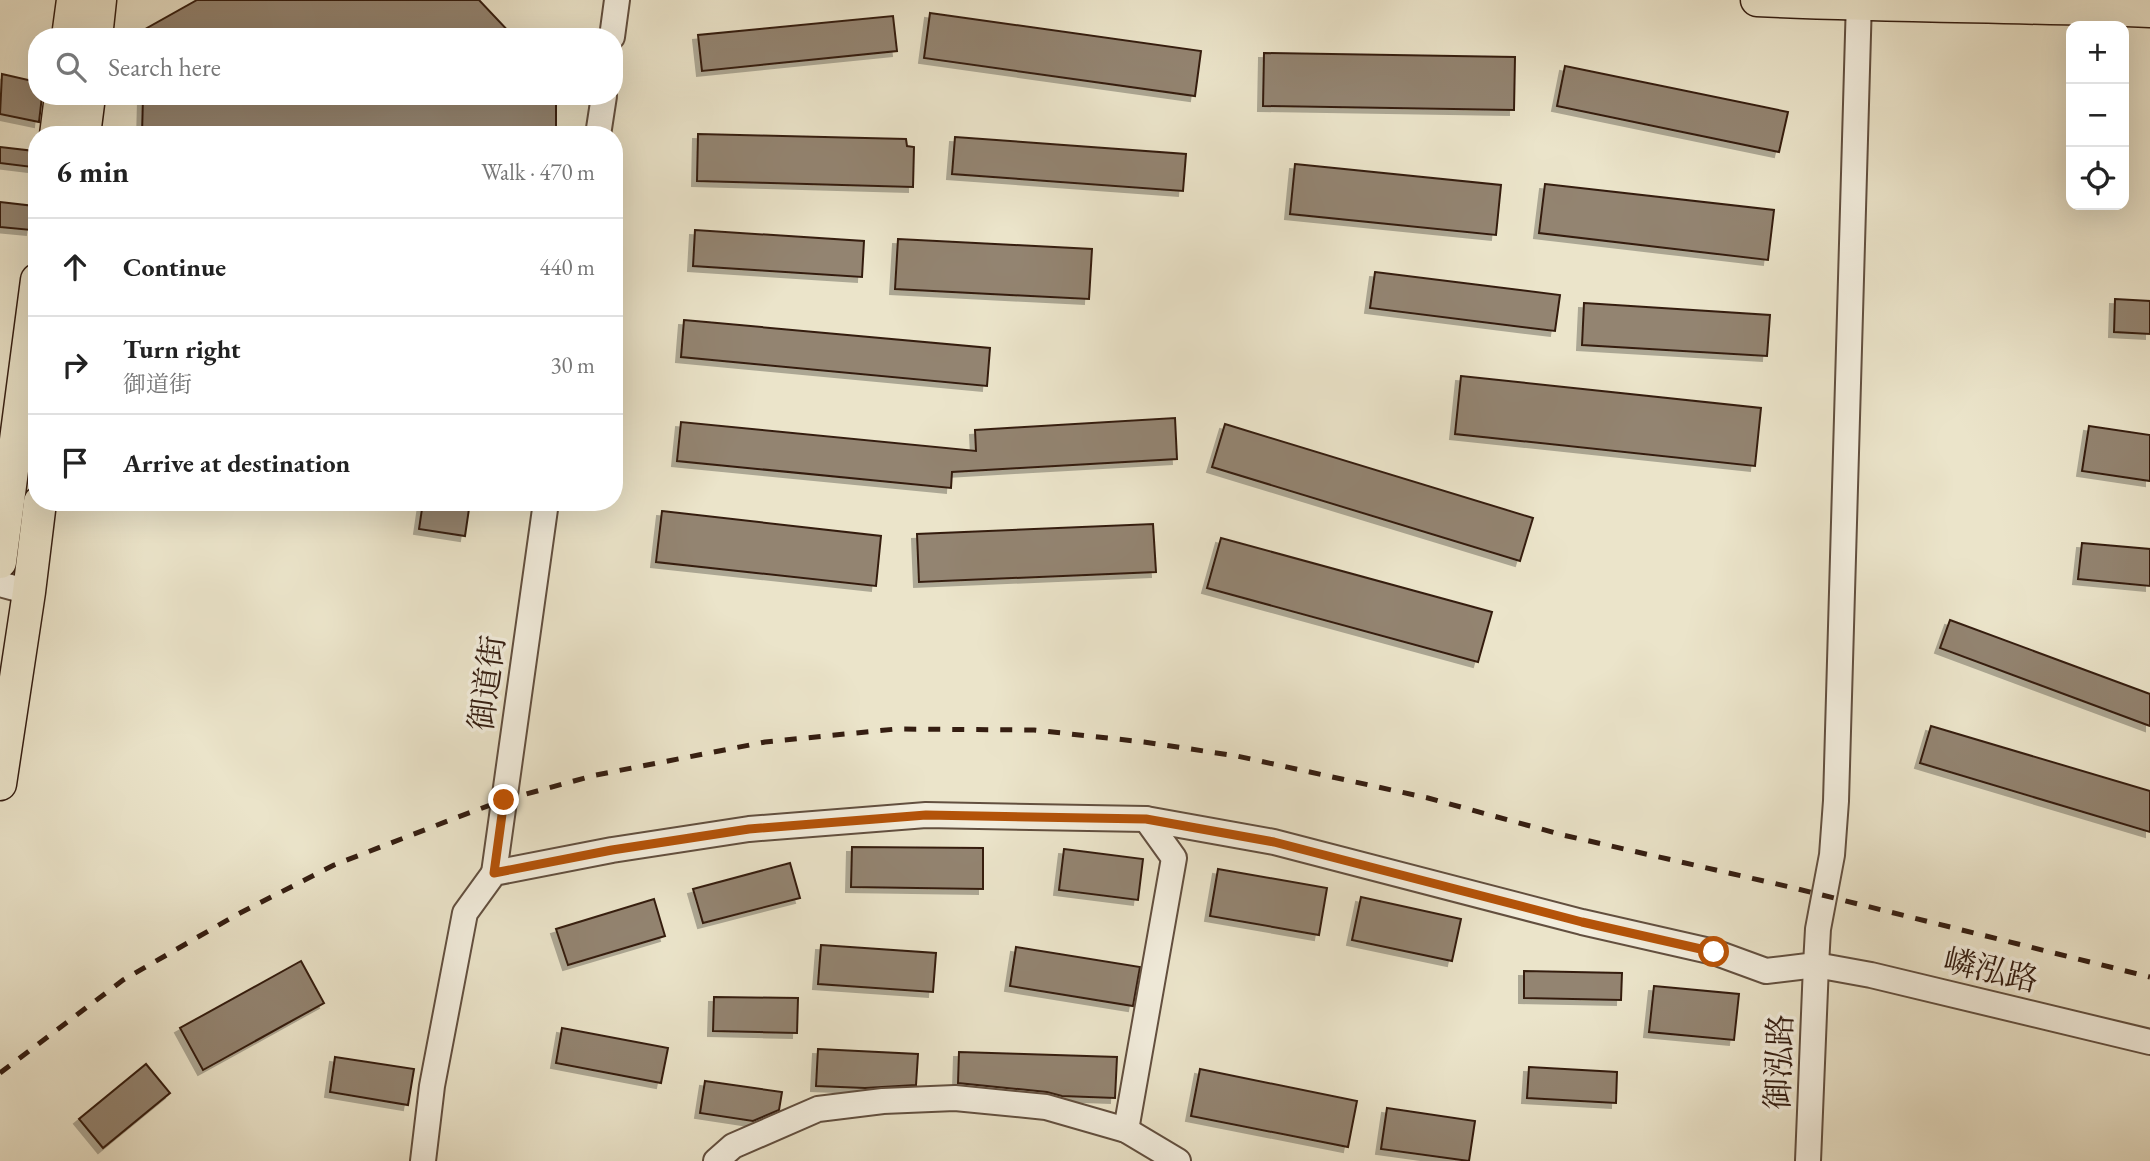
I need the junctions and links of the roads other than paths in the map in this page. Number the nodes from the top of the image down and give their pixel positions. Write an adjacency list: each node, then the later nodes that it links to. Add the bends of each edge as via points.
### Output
1 (73, 0): 7 (main road)
2 (100, 0): 8 (main road)
3 (617, 0): 9 (street)
4 (1757, 0): 5 (main road)
5 (1859, 3): 6 (main road); 24 (street, 御泓路, via 1836,801)
6 (2150, 11)
7 (69, 28)
8 (97, 28)
9 (613, 28)
10 (60, 105): 13 (main road)
11 (88, 105): 14 (main road)
12 (603, 105): 15 (street)
13 (57, 126)
14 (85, 126)
15 (599, 126)
16 (28, 349): 19 (main road)
17 (37, 511): 20 (main road)
18 (545, 511): 23 (street, 御道街)
19 (0, 562)
20 (15, 588): 21 (main road)
21 (0, 784)
22 (1146, 819): 23 (street, 嶙泓路, via 926,815 749,829); 24 (street, 嶙泓路, via 1274,842 1714,952 1766,971); 26 (street, via 1174,858)
23 (494, 873): 27 (street, via 465,913 432,1086)
24 (1816, 965): 25 (street, 嶙泓路); 30 (street, 御泓路)
25 (2150, 1042)
26 (1126, 1130): 28 (street, via 1046,1107 955,1098 883,1101 818,1109 733,1146); 29 (street)
27 (424, 1161)
28 (716, 1161)
29 (1178, 1161)
30 (1808, 1161)

